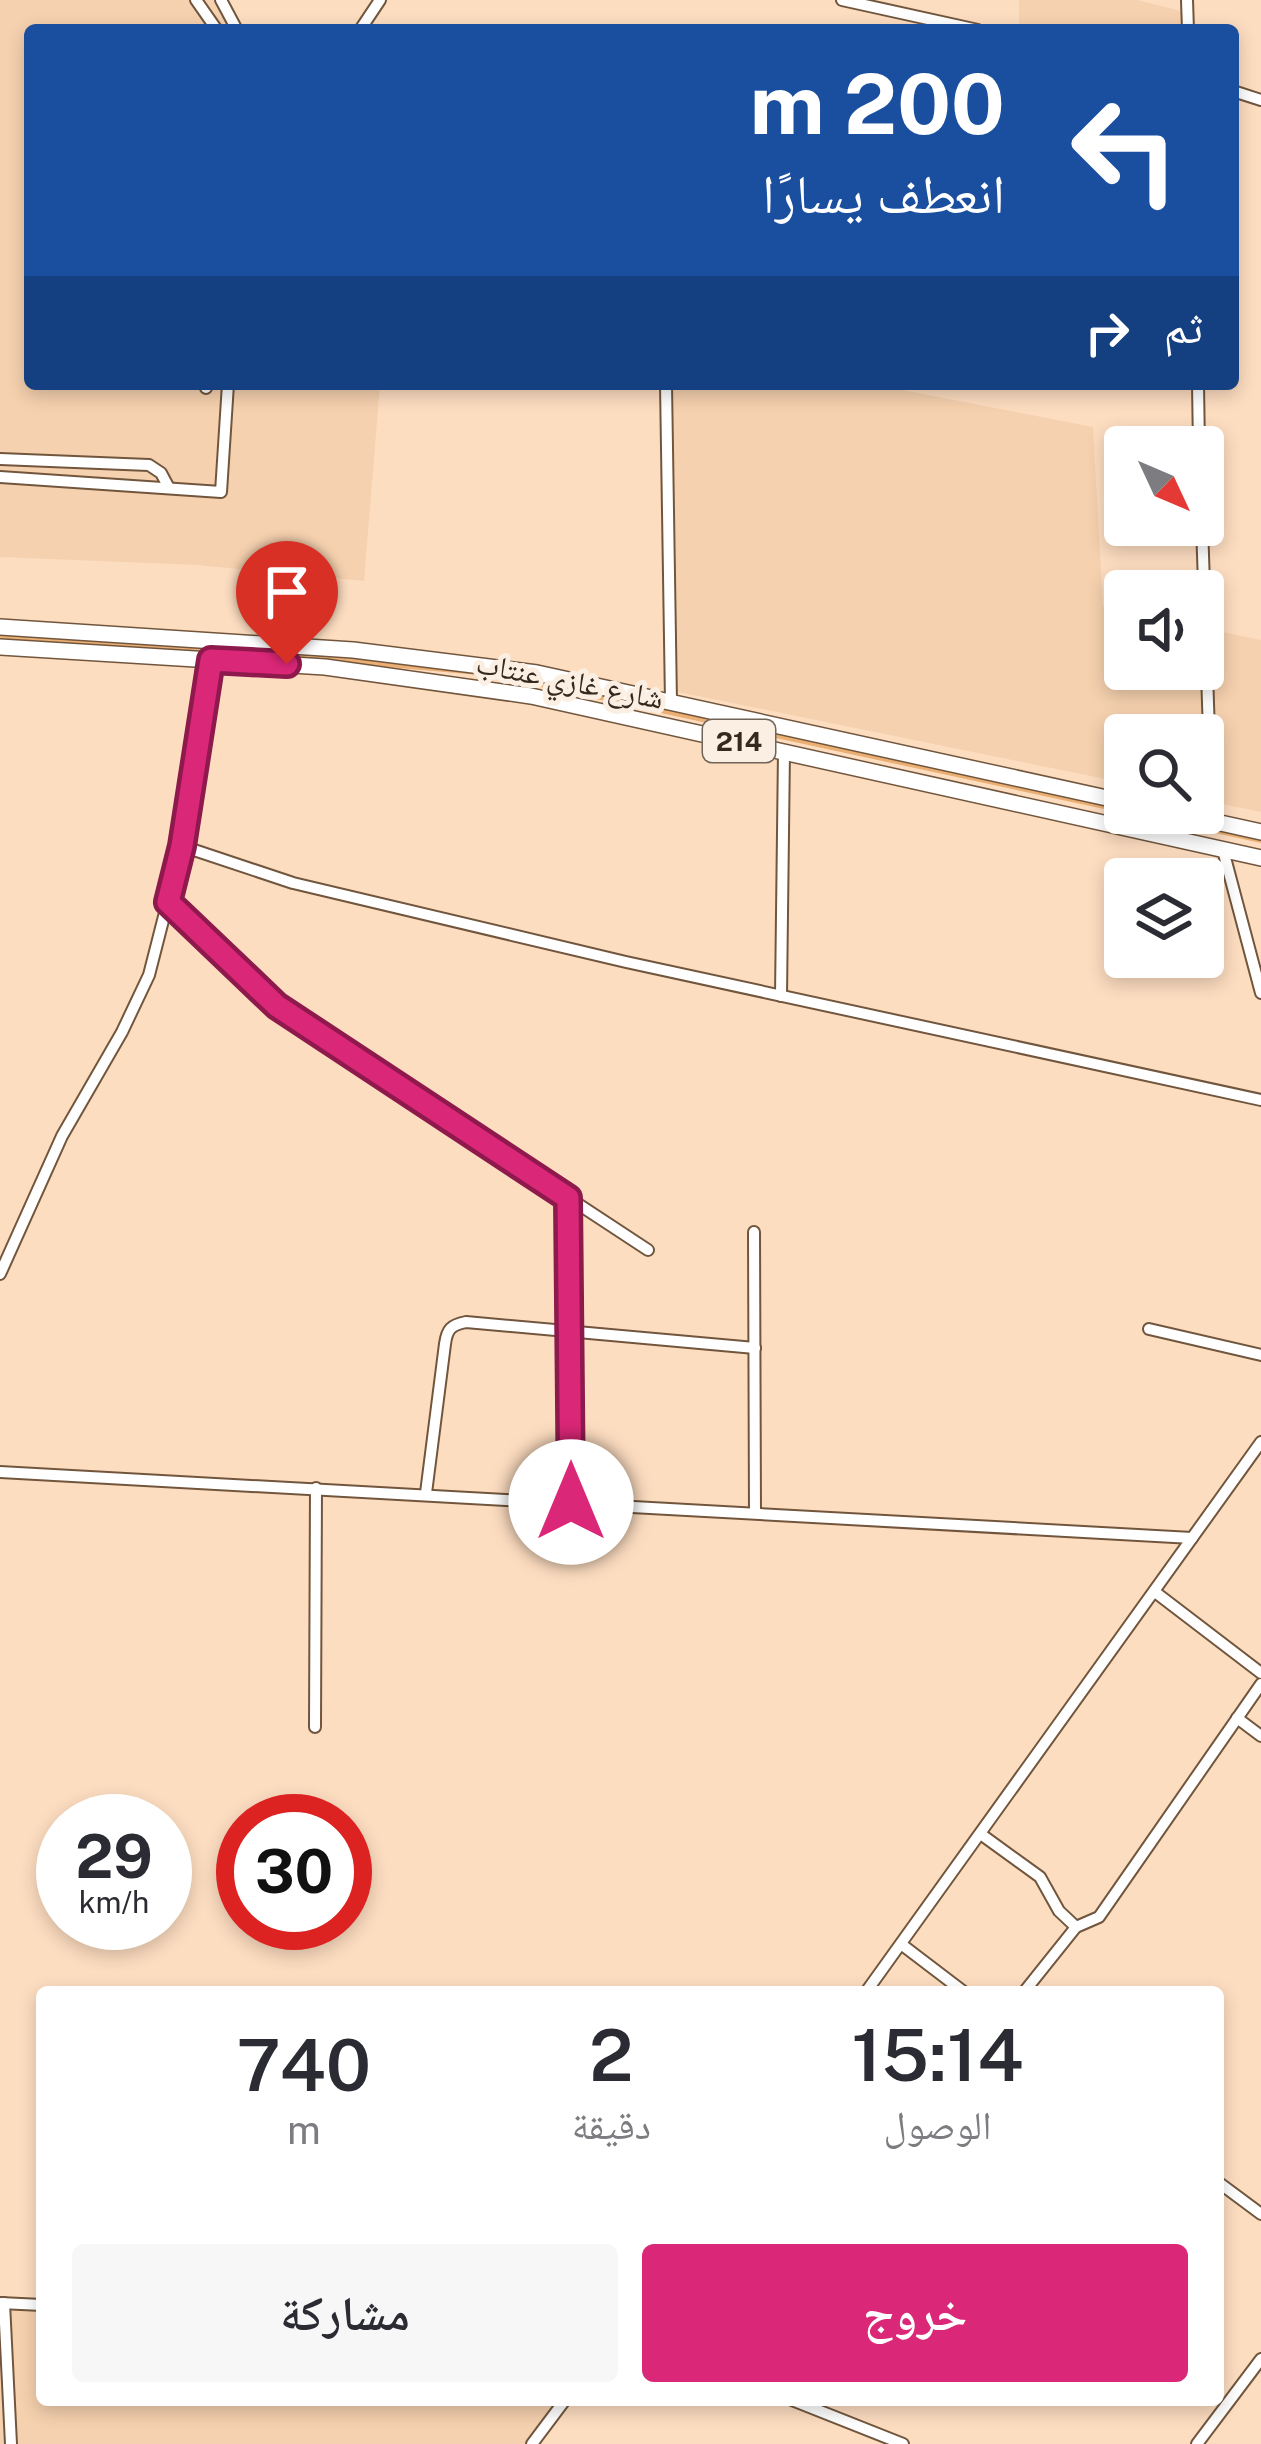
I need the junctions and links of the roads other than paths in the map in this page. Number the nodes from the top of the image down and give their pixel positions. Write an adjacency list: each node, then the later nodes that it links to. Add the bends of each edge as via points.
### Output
1 (842, 0): 2 (street)
2 (951, 24)
3 (228, 390): 9 (street, via 221,492)
4 (666, 390): 14 (street)
5 (1198, 390): 6 (street)
6 (1199, 426)
7 (0, 459): 9 (street, via 149,465)
8 (0, 477): 9 (street)
9 (170, 488)
10 (1203, 546): 15 (street)
11 (0, 627): 14 (highway, 214, via 353,650 537,673)
12 (0, 647): 13 (highway, شارع غازي عنتاب / 214)
13 (211, 660): 16 (highway, شارع غازي عنتاب / 214, via 531,696); 20 (street)
14 (671, 701): 17 (highway, 214)
15 (1208, 714)
16 (784, 752): 21 (highway, شارع غازي عنتاب / 214); 25 (street)
17 (1104, 797)
18 (1224, 824): 19 (highway)
19 (1261, 832)
20 (182, 846): 23 (street); 25 (street, via 293,883)
21 (1223, 850): 22 (highway, شارع غازي عنتاب / 214); 24 (street)
22 (1261, 858)
23 (168, 902): 27 (street, via 277,1006); 30 (street, via 149,975 62,1136)
24 (1261, 993)
25 (781, 995): 26 (street)
26 (1261, 1100)
27 (568, 1198): 29 (street); 32 (street)
28 (754, 1232): 33 (street)
29 (648, 1250)
30 (0, 1274)
31 (1149, 1329): 34 (street)
32 (569, 1331): 33 (street); 38 (street, via 466,1322 447,1330); 39 (street)
33 (755, 1348): 40 (street)
34 (1261, 1355)
35 (1261, 1442): 41 (street)
36 (0, 1472): 37 (street)
37 (316, 1488): 38 (street); 46 (street)
38 (426, 1493): 39 (street)
39 (571, 1502): 40 (street)
40 (755, 1513): 41 (street)
41 (1192, 1538): 42 (street)
42 (1154, 1592): 43 (street); 48 (street)
43 (1261, 1673)
44 (1261, 1684): 45 (street)
45 (1237, 1718): 47 (street); 49 (street, via 1100,1917)
46 (315, 1727)
47 (1261, 1736)
48 (982, 1835): 49 (street, via 1040,1877); 50 (street)
49 (1076, 1927): 53 (street)
50 (901, 1944): 51 (street); 52 (street)
51 (870, 1986)
52 (956, 1986)
53 (1029, 1986)
54 (1224, 2186): 55 (street)
55 (1261, 2214)
56 (2, 2303): 57 (street); 61 (street)
57 (36, 2306)
58 (1261, 2359): 64 (street)
59 (560, 2406): 62 (street)
60 (807, 2406): 63 (street)
61 (10, 2444)
62 (532, 2444)
63 (904, 2444)
64 (1197, 2444)

